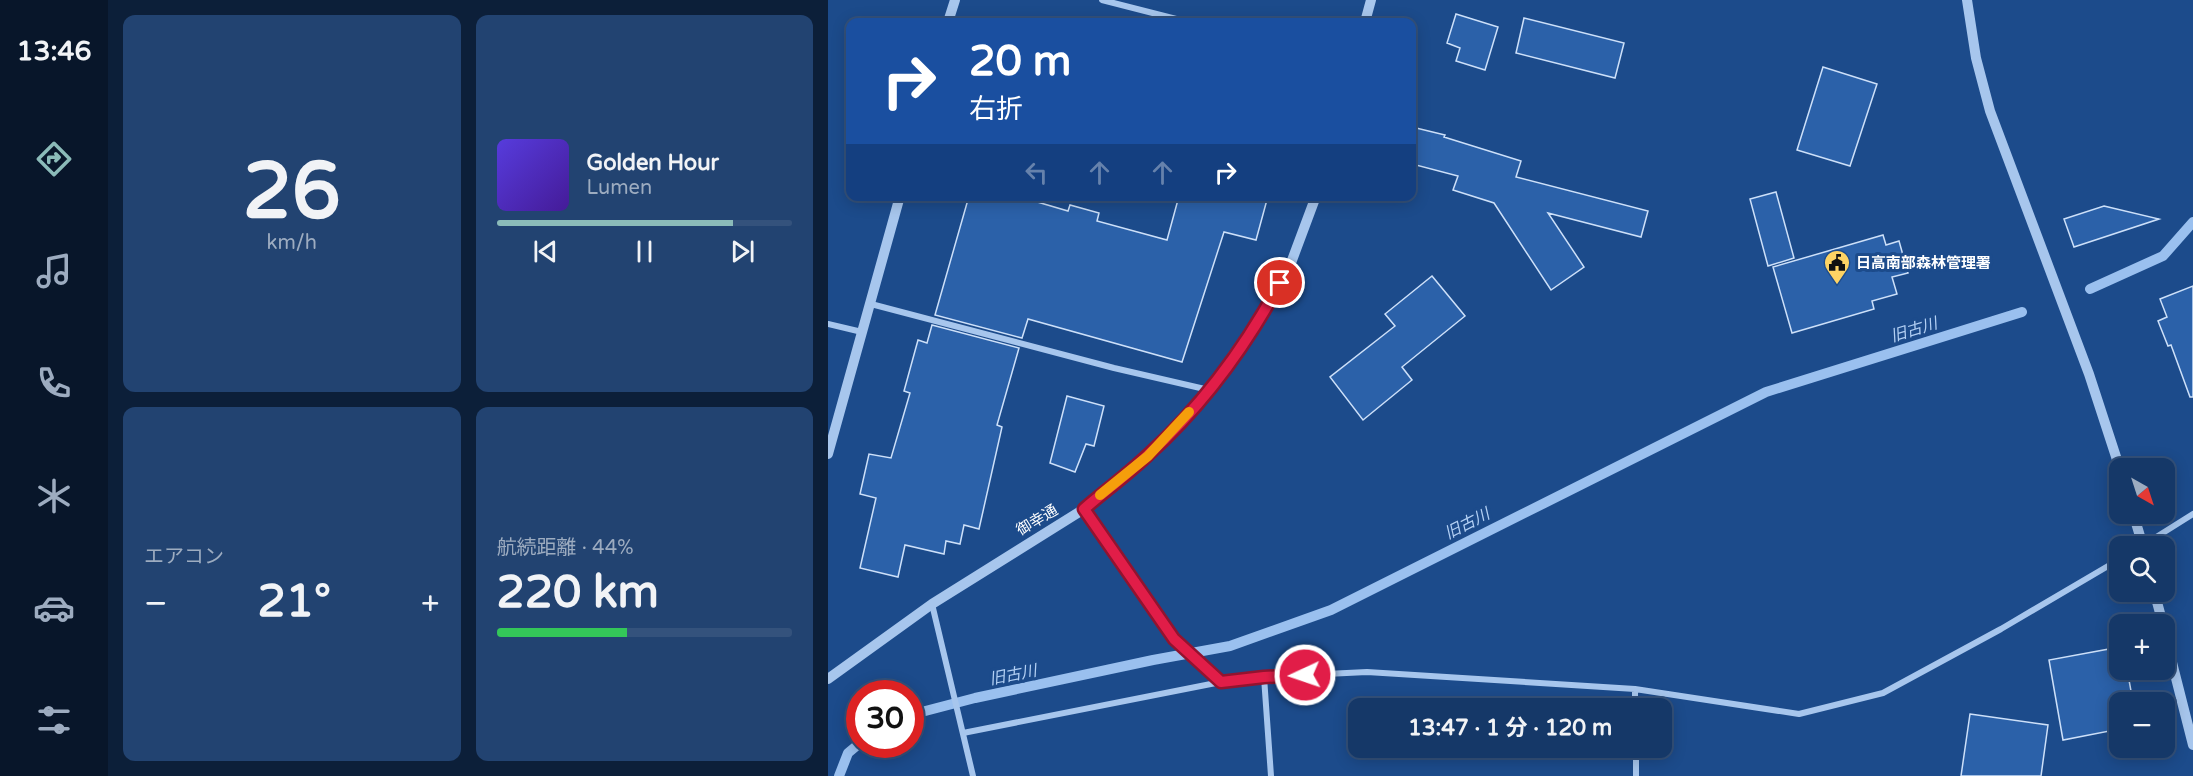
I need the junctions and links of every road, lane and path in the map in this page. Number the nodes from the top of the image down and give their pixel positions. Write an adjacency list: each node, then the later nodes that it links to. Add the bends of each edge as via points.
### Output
1 (955, 0): 5 (street)
2 (1102, 0): 6 (street)
3 (1371, 0): 7 (street)
4 (1967, 0): 15 (street, via 1990,111)
5 (949, 18)
6 (1172, 18)
7 (1366, 18)
8 (899, 201): 10 (street)
9 (1314, 201): 13 (street, 御幸通, via 1291,263 1269,303)
10 (871, 304): 12 (street); 13 (street)
11 (828, 324): 12 (street)
12 (863, 333): 14 (street)
13 (1209, 390): 16 (street, 御幸通, via 1148,456)
14 (828, 454)
15 (2116, 458)
16 (1084, 509): 20 (street, 御幸通); 24 (street, via 1174,639)
17 (2193, 514): 18 (street)
18 (2158, 536)
19 (2109, 565): 25 (street, via 1883,693 1799,714)
20 (932, 604): 23 (street, 御幸通); 27 (street)
21 (2175, 674): 28 (street)
22 (1264, 677): 24 (street); 25 (street, via 1367,672); 31 (street)
23 (828, 679)
24 (1221, 682): 27 (street)
25 (1635, 689): 26 (street)
26 (1635, 698)
27 (963, 733): 30 (street)
28 (2193, 745)
29 (1636, 758): 32 (street)
30 (973, 776)
31 (1270, 776)
32 (1636, 776)

